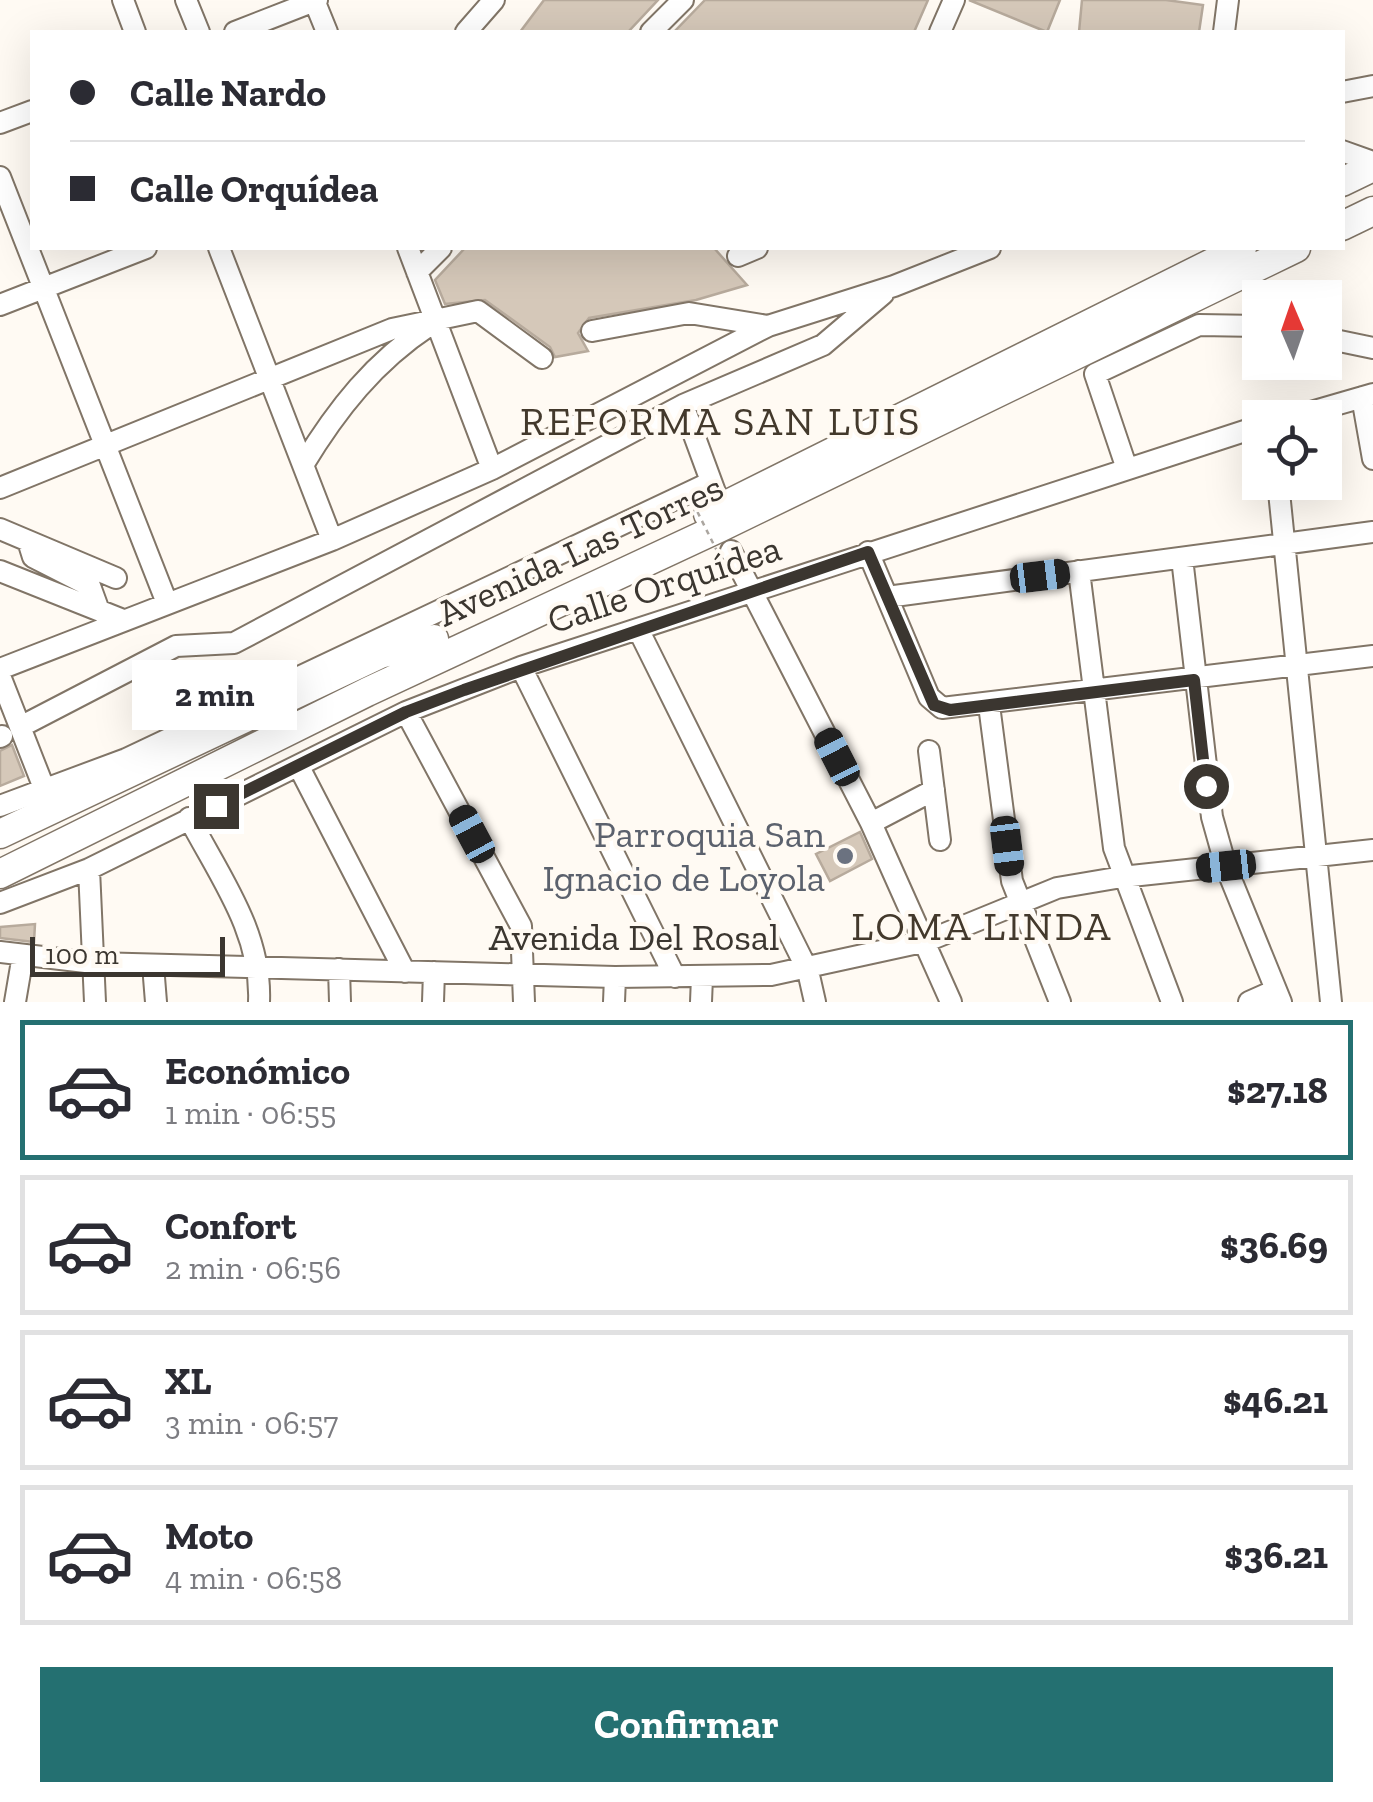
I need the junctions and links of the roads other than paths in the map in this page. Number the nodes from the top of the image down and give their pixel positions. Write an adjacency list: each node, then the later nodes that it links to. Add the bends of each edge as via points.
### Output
1 (122, 0): 9 (street)
2 (186, 0): 10 (street)
3 (315, 0): 11 (street); 12 (street)
4 (494, 0): 8 (street)
5 (682, 0): 13 (street)
6 (954, 0): 14 (street)
7 (1228, 0): 15 (street)
8 (471, 17)
9 (134, 30)
10 (198, 30)
11 (239, 30)
12 (326, 30)
13 (653, 30)
14 (941, 30)
15 (1224, 30)
16 (1373, 86): 17 (street)
17 (1345, 91)
18 (30, 112): 19 (street)
19 (0, 123)
20 (1345, 152): 21 (street)
21 (1373, 164): 23 (highway)
22 (0, 177): 27 (street)
23 (1345, 180)
24 (1373, 184): 25 (highway)
25 (1345, 198)
26 (30, 200): 27 (street)
27 (12, 207): 41 (street)
28 (1373, 211): 29 (highway)
29 (1345, 225)
30 (141, 250): 41 (street)
31 (220, 250): 50 (street)
32 (409, 250): 38 (street)
33 (439, 250): 38 (street)
34 (985, 250): 40 (street)
35 (1210, 250): 39 (highway)
36 (1238, 250): 39 (highway, Avenida Las Torres)
37 (1292, 250): 79 (highway, Avenida Las Torres, via 721,527)
38 (417, 272): 43 (street)
39 (1192, 272): 79 (highway, Avenida Las Torres)
40 (894, 286): 44 (street); 53 (street, via 823,345)
41 (42, 289): 42 (street); 55 (street)
42 (0, 305)
43 (436, 322): 49 (street, via 478,311); 50 (street, via 392,328); 57 (street, via 360,383); 58 (street)
44 (768, 326): 46 (street, via 689,314); 58 (street)
45 (1242, 326): 59 (street, via 1199,325 1095,374)
46 (592, 331)
47 (1342, 342): 48 (street)
48 (1373, 348)
49 (542, 358)
50 (270, 382): 55 (street); 57 (street)
51 (1368, 396): 52 (street); 56 (street)
52 (1342, 403)
53 (683, 405): 89 (street, via 234,643 176,646); 92 (street, Avenida Las Torres, via 713,487 126,759)
54 (1242, 432): 59 (street, Calle Orquídea)
55 (105, 447): 60 (street); 75 (street)
56 (1373, 459)
57 (303, 465): 64 (street)
58 (492, 469): 64 (street)
59 (1128, 469): 67 (street, Calle Orquídea)
60 (0, 488)
61 (1280, 500): 66 (street)
62 (0, 529): 65 (street)
63 (1373, 532): 66 (street)
64 (332, 540): 75 (street)
65 (28, 541): 72 (street); 76 (street, via 33,557 90,586)
66 (1284, 546): 69 (street); 81 (street)
67 (868, 552): 73 (street, Calle Orquídea); 74 (street)
68 (725, 553): 73 (street)
69 (1182, 558): 71 (street); 84 (street)
70 (0, 571): 76 (street)
71 (1079, 571): 74 (street); 86 (street)
72 (116, 578)
73 (751, 593): 78 (street, Calle Orquídea); 96 (street)
74 (887, 597): 87 (street, via 934,705)
75 (168, 603): 77 (street)
76 (98, 608): 77 (street)
77 (123, 620): 83 (street)
78 (639, 631): 82 (street, Calle Orquídea); 116 (street)
79 (435, 649): 85 (highway); 97 (highway, via 380,654); 106 (highway, via 406,682)
80 (1373, 656): 81 (street)
81 (1296, 666): 84 (street); 101 (street)
82 (521, 667): 88 (street, Calle Orquídea); 121 (street)
83 (0, 672): 89 (street)
84 (1194, 680): 86 (street); 102 (street, via 1208,799)
85 (364, 684): 100 (highway); 104 (highway)
86 (1092, 692): 87 (street); 105 (street)
87 (989, 705): 108 (street)
88 (406, 712): 91 (street, Calle Orquídea); 119 (street, via 521,926)
89 (7, 733): 92 (street)
90 (929, 751): 93 (street)
91 (299, 767): 95 (street, Calle Orquídea); 117 (street)
92 (44, 788): 94 (street, Avenida Las Torres)
93 (934, 790): 96 (street); 98 (street)
94 (0, 806)
95 (188, 818): 103 (street, Calle Orquídea); 114 (street, via 253,939)
96 (871, 823): 109 (street)
97 (0, 834)
98 (940, 840)
99 (1373, 850): 101 (street, Avenida Del Rosal)
100 (0, 856)
101 (1316, 857): 102 (street, Avenida Del Rosal); 138 (street)
102 (1226, 866): 105 (street, Avenida Del Rosal); 123 (street)
103 (90, 869): 107 (street, Calle Orquídea); 112 (street)
104 (0, 874)
105 (1122, 877): 108 (street, Avenida Del Rosal, via 1057,888); 136 (street)
106 (0, 882)
107 (0, 903)
108 (1020, 904): 109 (street, Avenida Del Rosal); 135 (street)
109 (927, 941): 116 (street, Avenida Del Rosal); 134 (street)
110 (0, 952): 111 (street, Avenida Del Rosal)
111 (24, 955): 112 (street, Avenida Del Rosal); 124 (street)
112 (94, 963): 113 (street, Avenida Del Rosal); 125 (street)
113 (153, 965): 114 (street, Avenida Del Rosal); 126 (street)
114 (260, 966): 115 (street, Avenida Del Rosal); 127 (street)
115 (340, 969): 117 (street, Avenida Del Rosal); 128 (street)
116 (808, 971): 122 (street, Avenida Del Rosal); 133 (street)
117 (404, 972): 118 (street, Avenida Del Rosal)
118 (434, 972): 119 (street, Avenida Del Rosal); 129 (street)
119 (526, 974): 120 (street, Avenida Del Rosal); 130 (street)
120 (615, 976): 121 (street, Avenida Del Rosal); 131 (street)
121 (674, 977): 122 (street, Avenida Del Rosal)
122 (702, 978): 132 (street)
123 (1279, 996): 137 (street)
124 (15, 1002)
125 (95, 1002)
126 (156, 1002)
127 (259, 1002)
128 (340, 1002)
129 (432, 1002)
130 (524, 1002)
131 (614, 1002)
132 (701, 1002)
133 (815, 1002)
134 (951, 1002)
135 (1060, 1002)
136 (1172, 1002)
137 (1249, 1002)
138 (1332, 1002)

